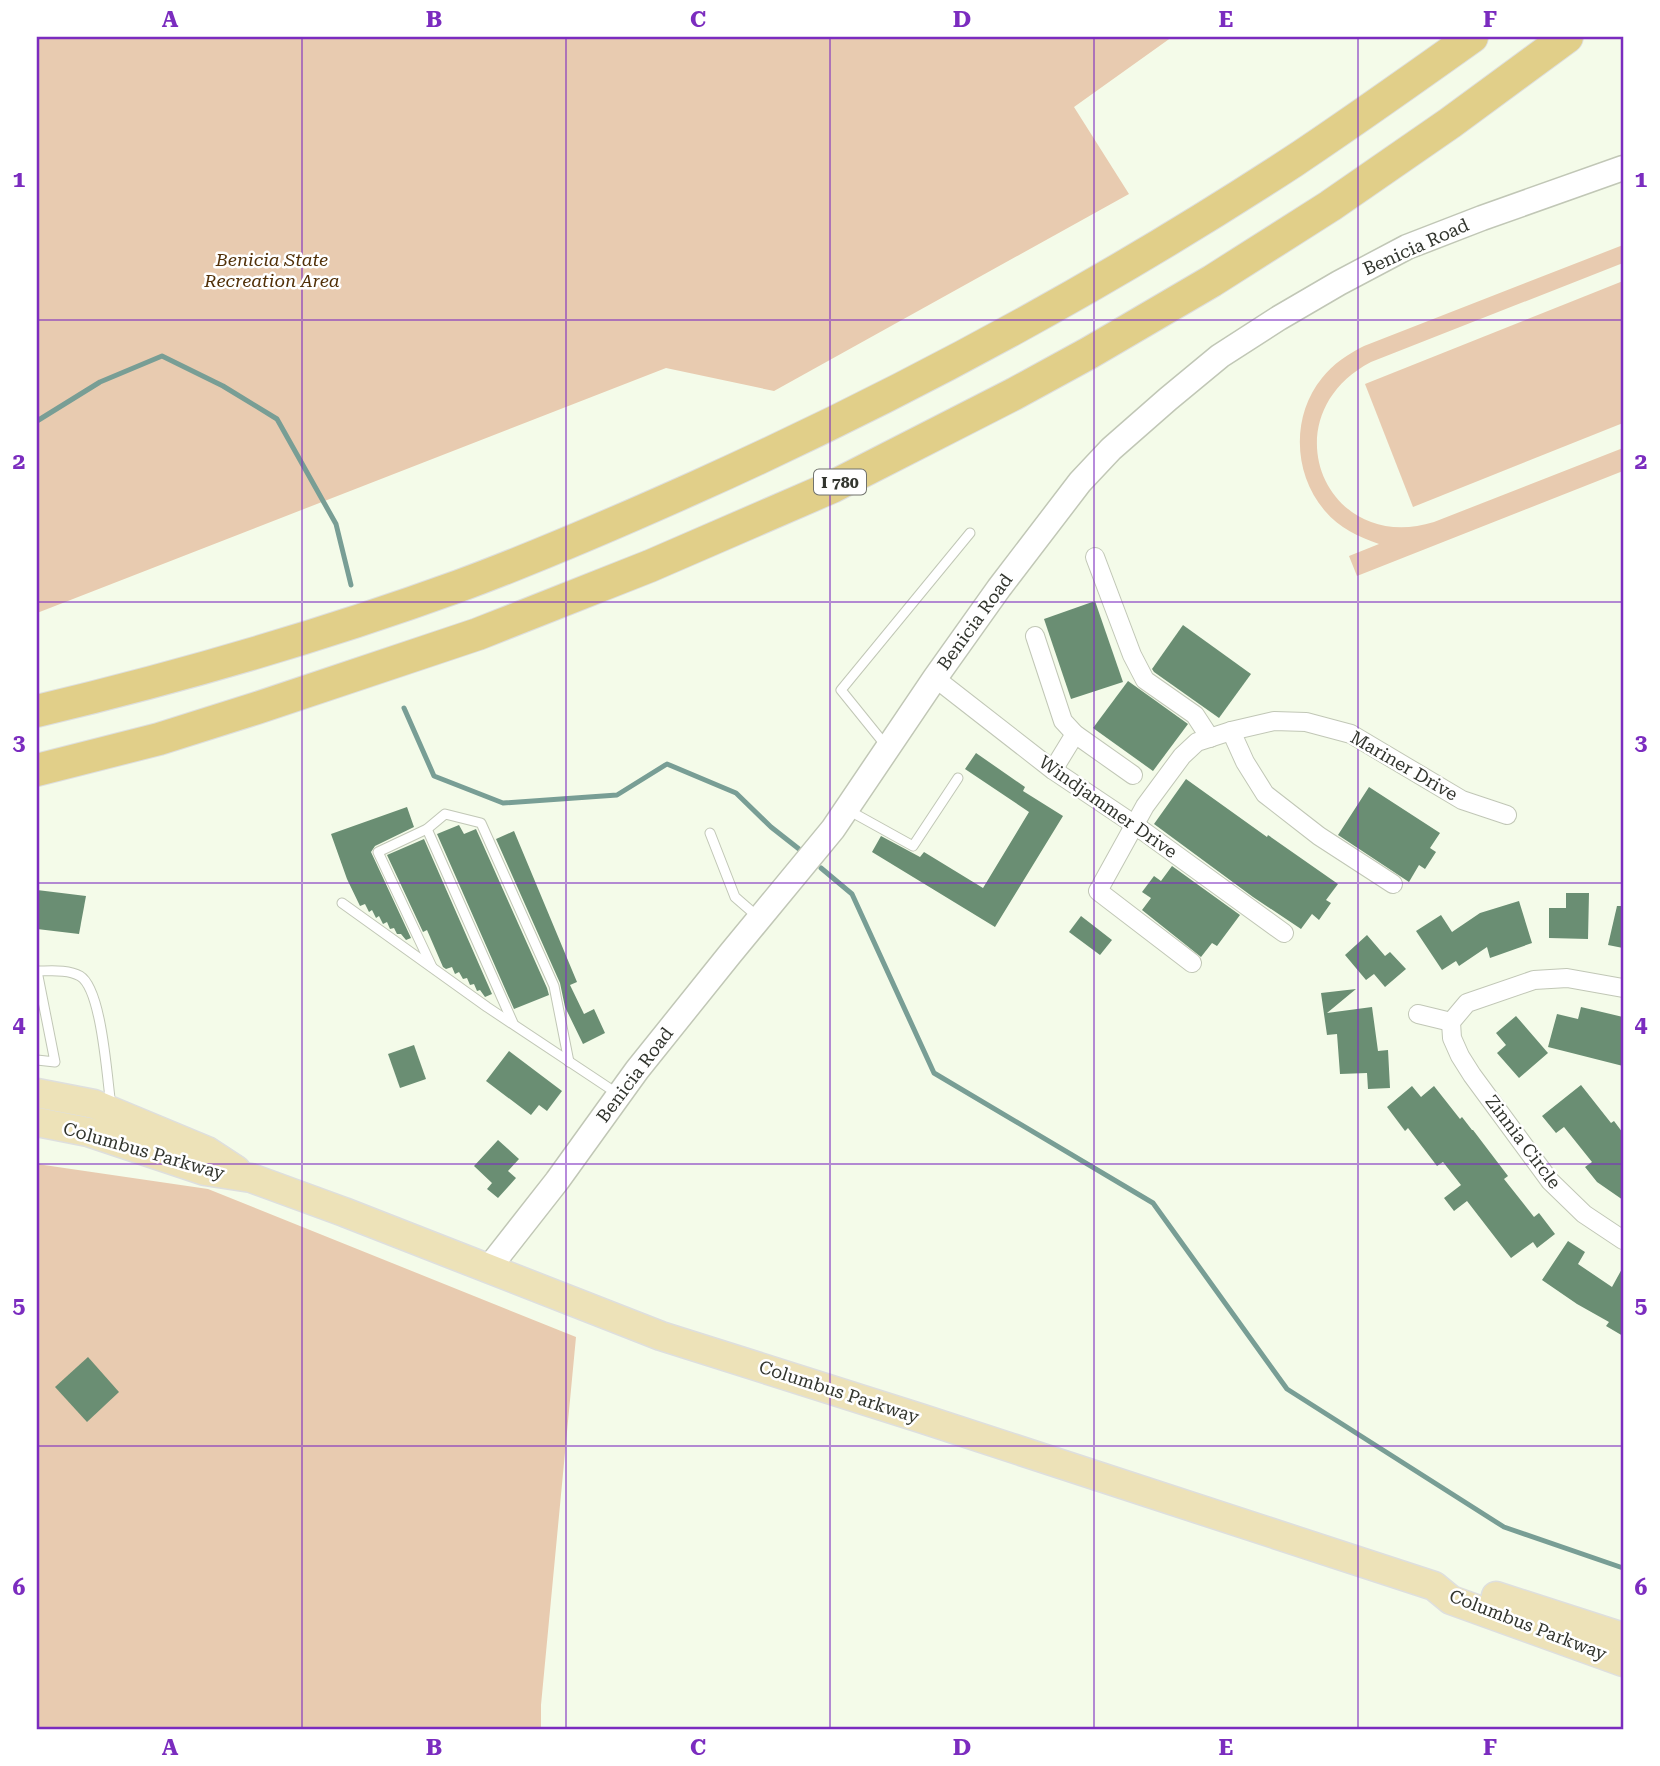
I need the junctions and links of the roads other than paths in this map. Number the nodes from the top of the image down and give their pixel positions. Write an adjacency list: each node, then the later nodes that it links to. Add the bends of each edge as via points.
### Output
1 (1472, 37): 8 (highway, via 1295,160 1059,303 935,372 750,463 608,527 387,611 225,662)
2 (1567, 37): 13 (highway, I 780, via 1341,198 1212,281 1025,388 832,486 650,566 478,634 172,735)
3 (1623, 168): 7 (main road, Benicia Road, via 1407,247 1220,356 1111,449 1080,482)
4 (970, 533): 12 (lane, via 841,691)
5 (1095, 557): 11 (street, via 1145,680 1195,715)
6 (1035, 636): 10 (street, via 1063,721)
7 (935, 678): 12 (main road, Benicia Road); 14 (street, Windjammer Drive)
8 (37, 711)
9 (1231, 731): 11 (street, Mariner Drive); 18 (street, Mariner Drive, via 1274,721 1306,722 1351,734 1462,800); 22 (street, via 1265,794)
10 (1075, 734): 14 (street); 15 (street)
11 (1210, 738): 19 (street, Mariner Drive, via 1197,742 1182,756)
12 (888, 748): 17 (main road, Benicia Road)
13 (37, 770)
14 (1053, 770): 19 (street, Windjammer Drive)
15 (1133, 775)
16 (958, 778): 17 (lane, via 913,846)
17 (846, 809): 24 (main road, Benicia Road)
18 (1507, 815)
19 (1135, 825): 25 (street, Windjammer Drive); 26 (street, Mariner Drive, via 1098,891)
20 (427, 829): 27 (lane, via 378,852); 32 (lane); 34 (lane, via 444,814 481,822 554,986)
21 (710, 833): 24 (lane, via 735,897)
22 (1393, 884)
23 (342, 903): 27 (lane)
24 (759, 918): 36 (main road, Benicia Road)
25 (1284, 933)
26 (1192, 964)
27 (432, 967): 32 (lane)
28 (37, 971): 33 (lane, via 55,1062); 38 (lane, via 70,972 90,987 97,1007)
29 (1623, 988): 31 (street, via 1567,978 1534,980 1467,1003)
30 (1418, 1014): 31 (street)
31 (1451, 1022): 39 (street, Zinnia Circle, via 1460,1056 1550,1181 1584,1214)
32 (514, 1024): 34 (lane)
33 (37, 1060)
34 (569, 1062): 36 (lane)
35 (37, 1093): 38 (main road, Columbus Parkway, via 94,1104)
36 (619, 1096): 40 (main road, Benicia Road)
37 (37, 1122): 38 (main road, Columbus Parkway, via 88,1132)
38 (111, 1125): 40 (main road, Columbus Parkway, via 206,1151 251,1178)
39 (1623, 1240)
40 (488, 1269): 41 (main road, Columbus Parkway, via 661,1336)
41 (1434, 1586): 42 (main road, Columbus Parkway, via 1456,1584); 43 (main road, Columbus Parkway, via 1451,1600)
42 (1623, 1637)
43 (1623, 1662)

